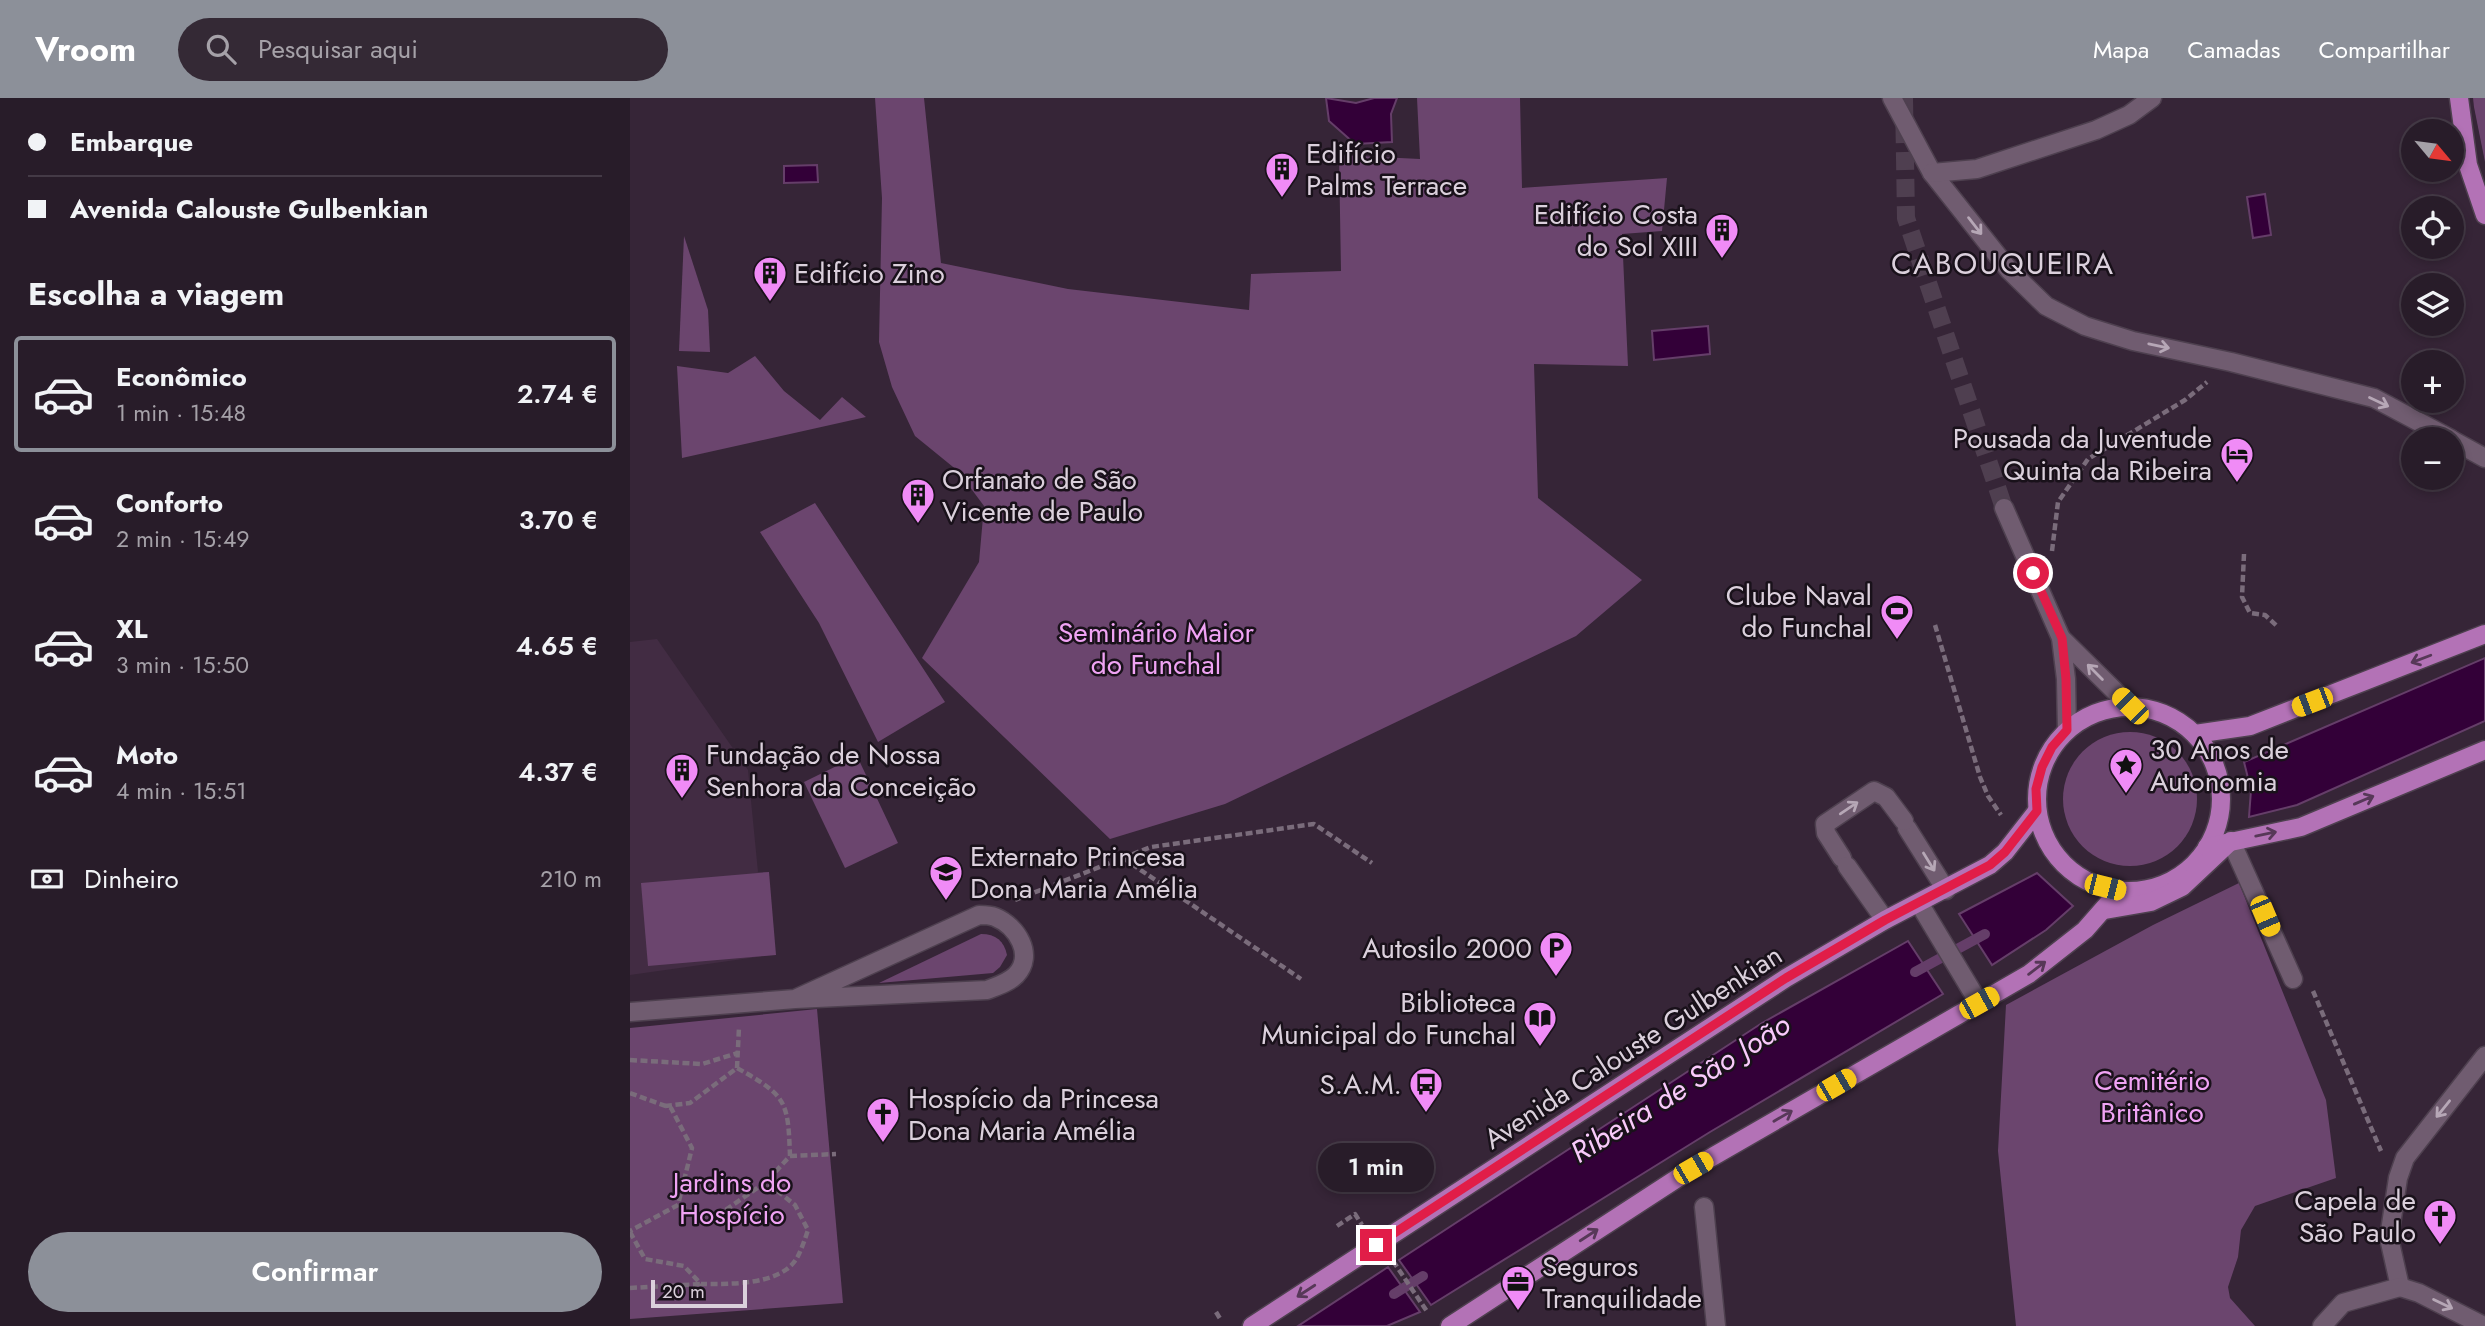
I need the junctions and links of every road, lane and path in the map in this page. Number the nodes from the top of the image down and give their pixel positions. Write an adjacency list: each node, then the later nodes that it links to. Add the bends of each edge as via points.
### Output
1 (1892, 98): 4 (street)
2 (2152, 98): 4 (street, via 2096,130 1977,169)
3 (2459, 98): 5 (main road, via 2468,165)
4 (1933, 173): 6 (street, one-way to 6, via 2009,270 2046,306 2085,326 2133,341)
5 (2485, 215)
6 (2231, 362): 7 (street, one-way to 7, via 2374,398); 12 (path, via 2185,400 2088,459 2058,502 2051,550)
7 (2427, 427)
8 (2464, 447): 9 (street)
9 (2485, 458)
10 (2004, 509): 16 (street)
11 (2244, 554): 14 (path, via 2242,597 2250,613 2265,615)
12 (2056, 561)
13 (1935, 625): 22 (path, via 1980,777)
14 (2277, 626)
15 (2485, 635): 19 (main road, one-way to 19, via 2250,726)
16 (2062, 638): 17 (street, one-way to 16); 18 (street)
17 (2130, 706): 18 (main road, via 2096,712); 19 (main road, via 2154,709)
18 (2067, 730): 21 (main road, via 2042,767)
19 (2195, 734): 24 (main road, via 2218,776 2221,801)
20 (2485, 750): 23 (main road, one-way to 20, via 2301,827)
21 (2037, 811): 27 (main road, Avenida Calouste Gulbenkian, via 2005,852); 28 (main road, via 2048,843 2064,865 2090,883)
22 (2001, 815)
23 (2231, 841): 24 (main road); 30 (main road, via 2182,887 2151,902); 34 (street)
24 (2207, 847): 28 (main road, via 2170,881 2146,890)
25 (1122, 858): 26 (path, via 1151,847 1314,824); 31 (path); 33 (path)
26 (1372, 863)
27 (1946, 890): 29 (main road, Avenida Calouste Gulbenkian); 32 (street, one-way to 27, via 1844,862 1825,824 1874,791 1886,797)
28 (2120, 890): 30 (main road)
29 (1919, 903): 32 (main road, Avenida Calouste Gulbenkian); 37 (street)
30 (2105, 910): 37 (main road, one-way to 30, via 2029,974)
31 (979, 915): 35 (street); 35 (street, via 1006,923 1023,946 1024,960 1006,983 987,990)
32 (1885, 920): 61 (main road, Avenida Calouste Gulbenkian, one-way to 61, via 1786,978)
33 (1301, 979)
34 (2292, 979): 46 (path, via 2310,984)
35 (795, 999): 36 (street)
36 (740, 1003): 38 (street); 39 (path)
37 (1979, 1003): 62 (main road, one-way to 37, via 1693,1168)
38 (630, 1012)
39 (738, 1053): 41 (path, via 702,1064); 42 (path)
40 (2485, 1056): 56 (street, one-way to 56, via 2404,1158 2389,1238)
41 (630, 1060)
42 (737, 1068): 44 (path, via 690,1103); 47 (path, via 781,1098 788,1118)
43 (630, 1093): 44 (path)
44 (665, 1106): 49 (path, via 671,1108 692,1148)
45 (836, 1154): 47 (path)
46 (2384, 1155)
47 (790, 1156): 48 (path)
48 (766, 1182): 49 (path, via 710,1220); 55 (path, via 795,1205 807,1230 797,1258 786,1270 752,1283)
49 (678, 1205): 53 (path)
50 (1704, 1207): 63 (street)
51 (1337, 1226): 52 (path, via 1355,1214)
52 (1363, 1226)
53 (630, 1232): 55 (path, via 645,1259 684,1266)
54 (1392, 1260): 59 (path)
55 (701, 1284): 57 (path)
56 (2400, 1287): 64 (street, via 2343,1303); 65 (street, one-way to 65)
57 (630, 1288)
58 (1216, 1312): 60 (path)
59 (1429, 1313)
60 (1221, 1320)
61 (1252, 1326)
62 (1450, 1326)
63 (1716, 1326)
64 (2322, 1326)
65 (2484, 1326)

